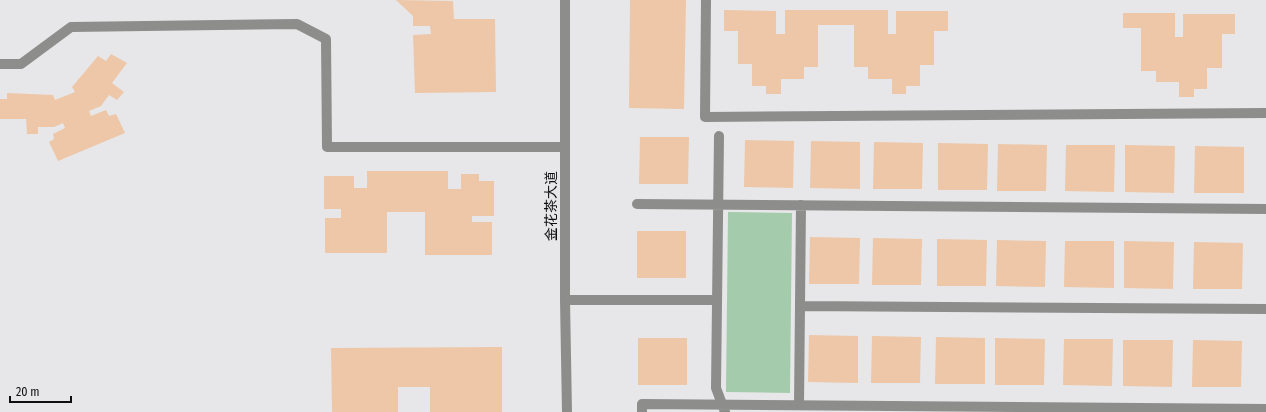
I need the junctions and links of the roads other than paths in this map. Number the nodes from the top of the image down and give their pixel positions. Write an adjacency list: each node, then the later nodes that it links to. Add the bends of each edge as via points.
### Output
1 (565, 0): 6 (street, 金花茶大道)
2 (706, 0): 4 (street, via 705,117)
3 (0, 64): 6 (street, via 21,64 71,28 297,24 326,39 327,146)
4 (1266, 113)
5 (718, 136): 8 (street)
6 (565, 146): 11 (street, 金花茶大道)
7 (637, 204): 8 (street)
8 (718, 204): 9 (street); 12 (street)
9 (801, 205): 10 (street); 13 (street)
10 (1266, 209)
11 (564, 300): 12 (street); 18 (street, 金花茶大道)
12 (717, 300): 16 (street, via 716,388)
13 (801, 306): 14 (street); 15 (street)
14 (1266, 309)
15 (799, 405): 16 (street); 17 (street)
16 (724, 408): 19 (street, via 642,404)
17 (1266, 409)
18 (567, 412)
19 (642, 412)

